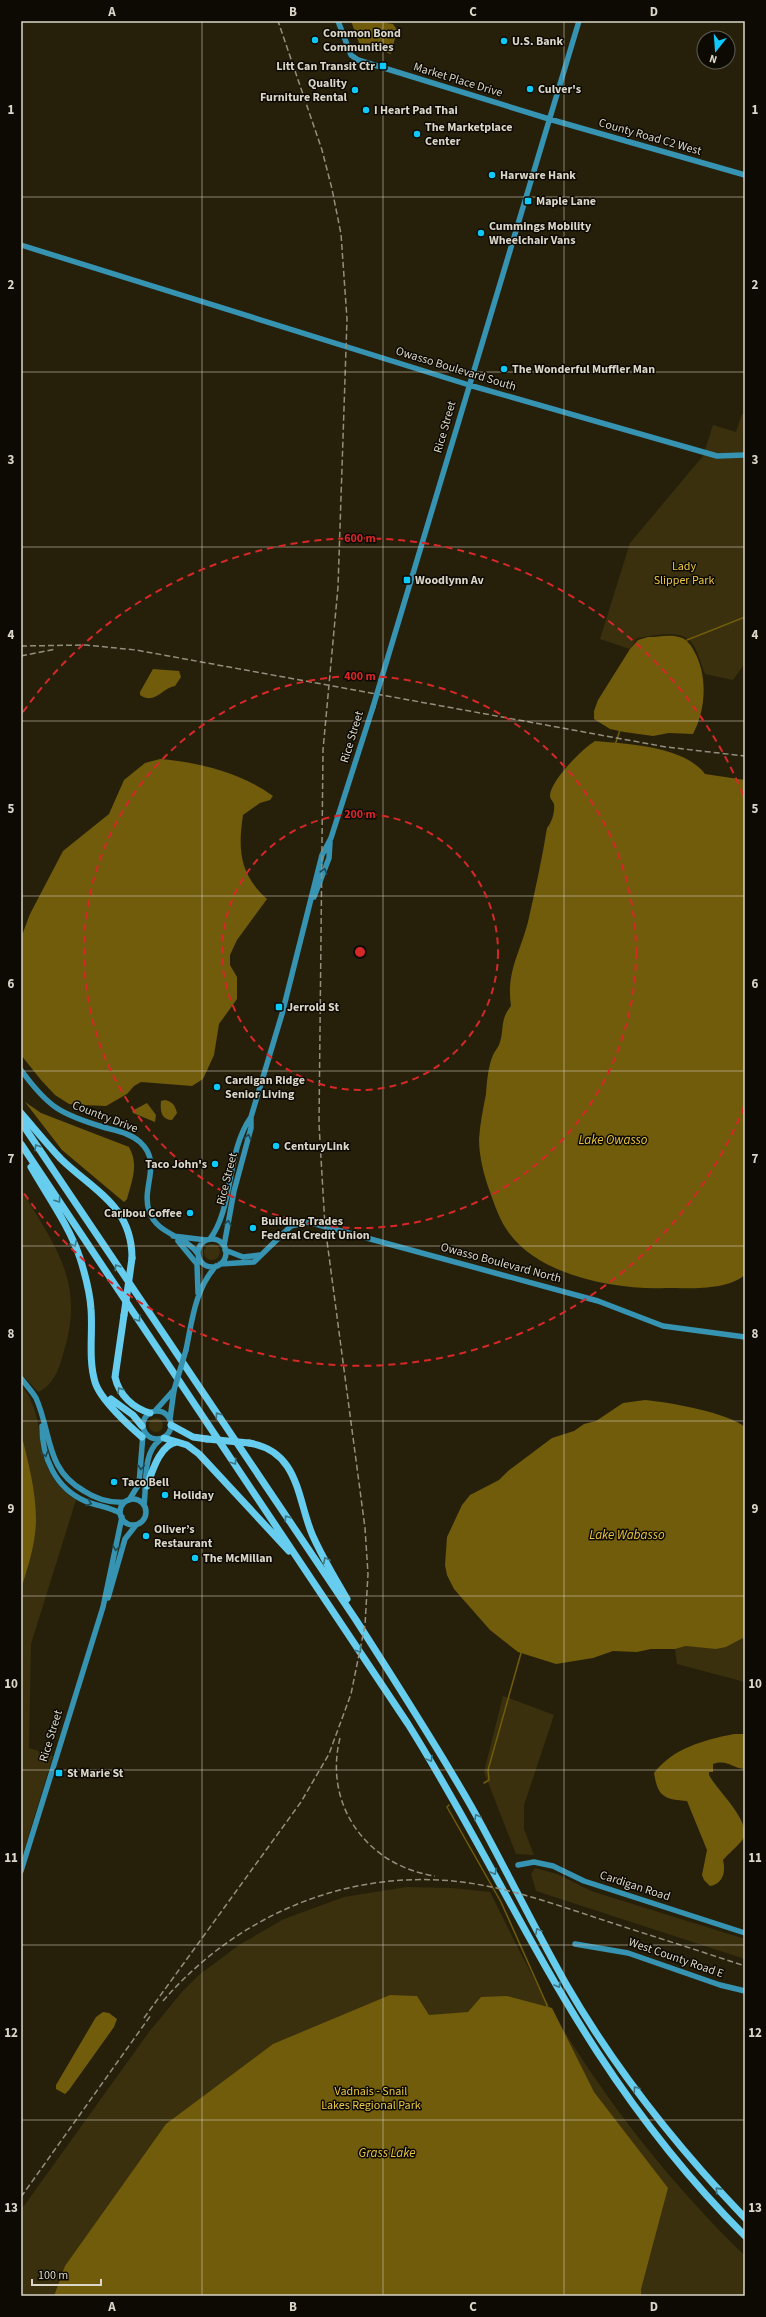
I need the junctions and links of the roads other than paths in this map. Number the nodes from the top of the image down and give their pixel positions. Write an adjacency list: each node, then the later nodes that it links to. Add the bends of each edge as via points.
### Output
1 (338, 21): 3 (street, Market Place Drive, via 351,55 356,59)
2 (579, 21): 3 (street, Rice Street)
3 (549, 120): 4 (street, County Road C2 West); 6 (street, Rice Street)
4 (745, 175)
5 (21, 244): 6 (street, Owasso Boulevard South)
6 (469, 385): 7 (street, Owasso Boulevard South, via 717,456); 10 (street, Rice Street, bridge, via 373,707 331,838 329,858 312,902)
7 (745, 455)
8 (21, 1070): 14 (street, Country Drive, via 54,1108 78,1119 128,1134 145,1147 152,1165 147,1195 149,1210 155,1222)
9 (21, 1113): 26 (highway, one-way to 9, bridge, via 139,1408 127,1399 116,1385 132,1258 128,1227 118,1210 60,1158)
10 (251, 1117): 15 (street, Rice Street, via 244,1126 218,1225); 16 (street, Rice Street, one-way to 10, via 234,1191 251,1128)
11 (21, 1122): 39 (highway, one-way to 11)
12 (21, 1144): 37 (highway, one-way to 37)
13 (21, 1149): 23 (highway, one-way to 23, via 69,1233 80,1258 91,1308 91,1356)
14 (174, 1238): 15 (street); 18 (street, Country Drive, via 190,1246); 19 (street)
15 (208, 1240): 16 (street, via 218,1240); 18 (street, via 200,1246)
16 (225, 1248): 17 (street, via 243,1257); 20 (street, via 225,1258)
17 (260, 1255): 20 (street, Owasso Boulevard North, via 252,1263); 22 (street, Owasso Boulevard North, via 291,1226 308,1222 598,1301 659,1324)
18 (198, 1256): 19 (street); 20 (street, via 208,1266)
19 (197, 1264): 21 (street)
20 (218, 1265): 21 (street, via 208,1275)
21 (198, 1293): 25 (street, bridge, via 186,1350)
22 (745, 1337)
23 (94, 1377): 29 (highway, via 107,1396 133,1415); 29 (highway, via 98,1388 125,1422)
24 (21, 1378): 27 (street, via 36,1398)
25 (174, 1390): 26 (street); 28 (street)
26 (153, 1412): 28 (street, via 164,1413); 29 (street, via 144,1418)
27 (42, 1419): 33 (street, via 54,1459 67,1479 93,1496 117,1502); 35 (street, one-way to 35, via 42,1443 54,1475 79,1498)
28 (170, 1423): 30 (street, via 168,1434); 39 (highway, one-way to 28, bridge, via 310,1530 295,1478 274,1454 259,1445 193,1437)
29 (143, 1431): 30 (street, via 148,1437); 33 (street, one-way to 33, via 139,1484)
30 (162, 1439): 31 (highway); 32 (street, via 153,1445 148,1456)
31 (178, 1442): 32 (highway, via 171,1443 161,1455); 37 (highway, via 187,1445 198,1454)
32 (147, 1486): 34 (street)
33 (127, 1501): 34 (street, via 137,1500); 35 (street)
34 (144, 1505): 36 (street, via 145,1517)
35 (121, 1515): 36 (street, via 128,1524); 38 (street, Rice Street, one-way to 38)
36 (136, 1525): 38 (street, Rice Street, via 125,1539 111,1590)
37 (303, 1566): 46 (highway, one-way to 46, via 433,1763 562,1994 598,2053 662,2142)
38 (103, 1607): 41 (street, Rice Street)
39 (356, 1620): 45 (highway, one-way to 39, via 657,2117 591,2025 448,1766)
40 (518, 1865): 42 (street, Cardigan Road, via 534,1862 553,1866 584,1880)
41 (21, 1872)
42 (745, 1933)
43 (575, 1944): 44 (street, West County Road E, via 628,1953 720,1985)
44 (745, 1991)
45 (745, 2218)
46 (745, 2236)

